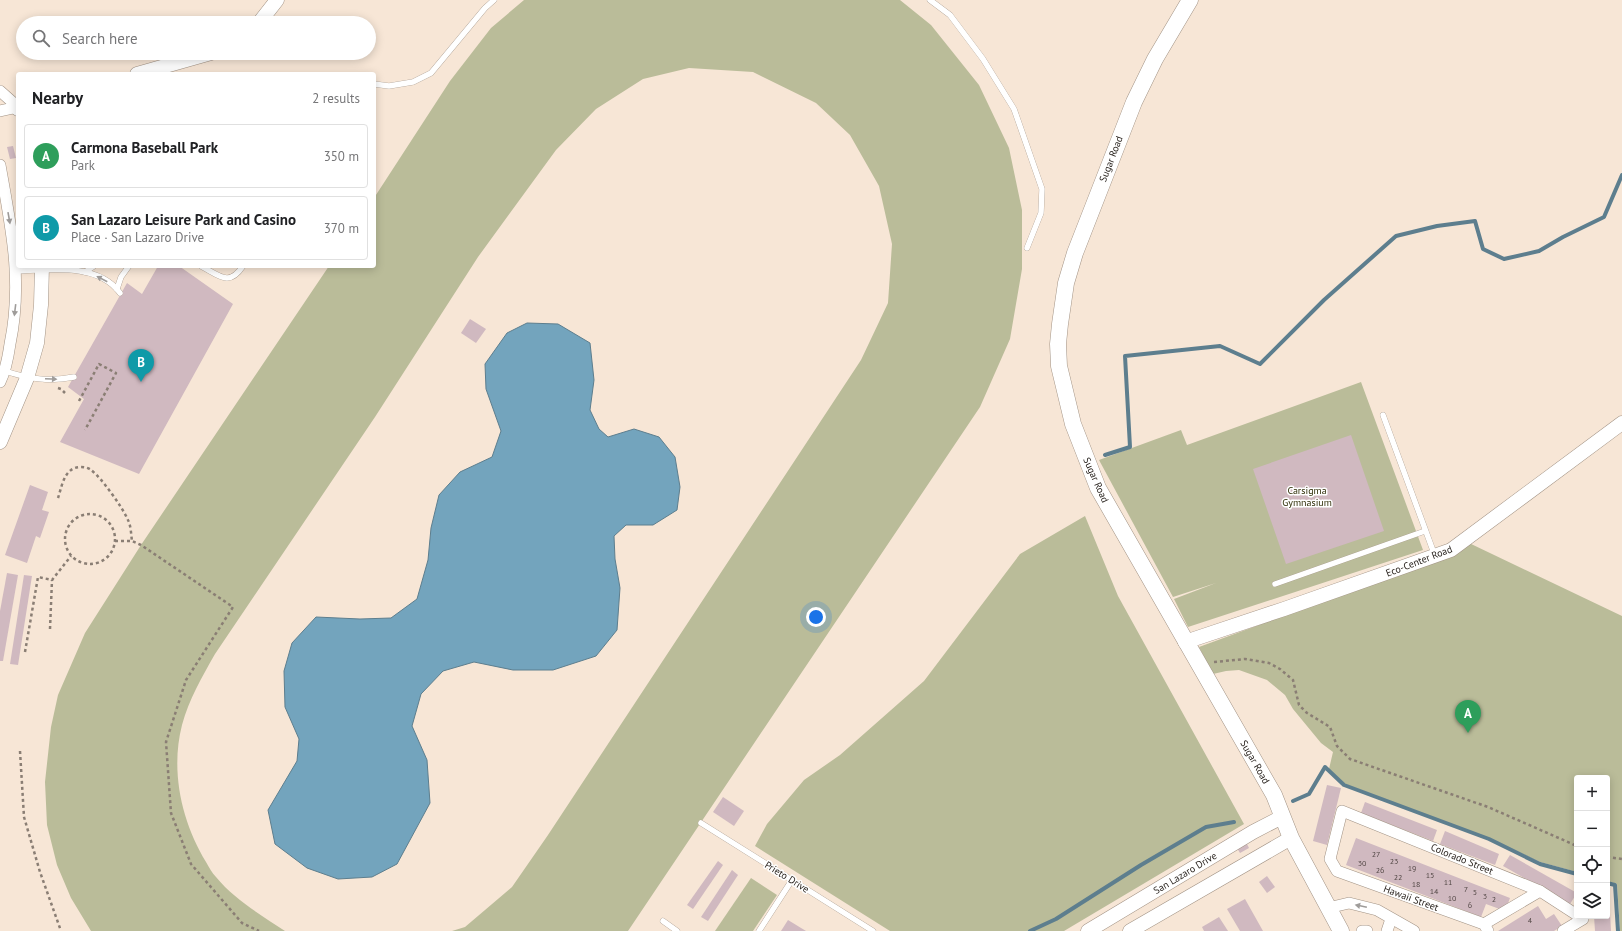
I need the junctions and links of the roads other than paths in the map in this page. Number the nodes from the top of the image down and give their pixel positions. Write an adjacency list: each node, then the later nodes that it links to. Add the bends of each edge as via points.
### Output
1 (277, 0): 5 (street)
2 (494, 0): 8 (lane, via 431,73 412,82 389,86)
3 (930, 0): 14 (lane, via 950,15 983,59 1014,109 1042,189 1041,213)
4 (1190, 0): 32 (main road, Sugar Road, via 1155,59 1134,102 1075,253 1066,283 1058,344 1059,366 1073,424 1098,488)
5 (264, 16)
6 (186, 60): 7 (street)
7 (144, 72)
8 (376, 84)
9 (0, 91): 10 (street)
10 (16, 106)
11 (16, 108): 12 (street)
12 (0, 111)
13 (0, 166): 20 (street, one-way to 20)
14 (1027, 248)
15 (42, 268): 20 (lane); 21 (lane); 24 (street, via 42,305 37,343)
16 (91, 268): 21 (lane)
17 (128, 268): 21 (lane, one-way to 21, via 121,277 119,291 103,279)
18 (205, 268): 19 (lane, via 230,279 237,276)
19 (243, 268)
20 (16, 271): 22 (street, one-way to 22, via 16,304)
21 (85, 272)
22 (5, 371): 24 (lane); 25 (street)
23 (74, 377): 24 (lane, one-way to 23, via 61,380)
24 (28, 378): 28 (street)
25 (0, 382)
26 (1383, 415): 29 (lane)
27 (1622, 423): 30 (street, Eco-Center Road, via 1451,550)
28 (0, 442)
29 (1425, 531): 30 (lane); 31 (lane)
30 (1435, 556): 32 (street, Eco-Center Road)
31 (1275, 584)
32 (1185, 642): 34 (main road, Sugar Road, via 1274,795)
33 (1342, 811): 38 (street, Colorado Street); 45 (street, Hawaii Street, via 1330,859 1337,871)
34 (1282, 817): 36 (main road, Sugar Road); 49 (street, San Lazaro Drive)
35 (701, 823): 37 (lane, Prieto Drive)
36 (1291, 838): 39 (main road, Sugar Road); 50 (street)
37 (792, 880): 47 (lane); 48 (lane, Prieto Drive)
38 (1540, 891): 40 (street, Colorado Street); 45 (street)
39 (1328, 908): 41 (street, one-way to 39, via 1377,910 1354,904); 51 (main road, Sugar Road)
40 (1574, 914)
41 (1391, 919): 54 (street); 55 (street)
42 (1577, 919): 56 (street)
43 (1580, 919): 57 (street)
44 (663, 921): 46 (lane)
45 (1486, 928)
46 (677, 931)
47 (759, 931)
48 (874, 931)
49 (1088, 931)
50 (1130, 931)
51 (1341, 931)
52 (1362, 931): 53 (street)
53 (1367, 931)
54 (1387, 931)
55 (1414, 931)
56 (1563, 931)
57 (1584, 931)

